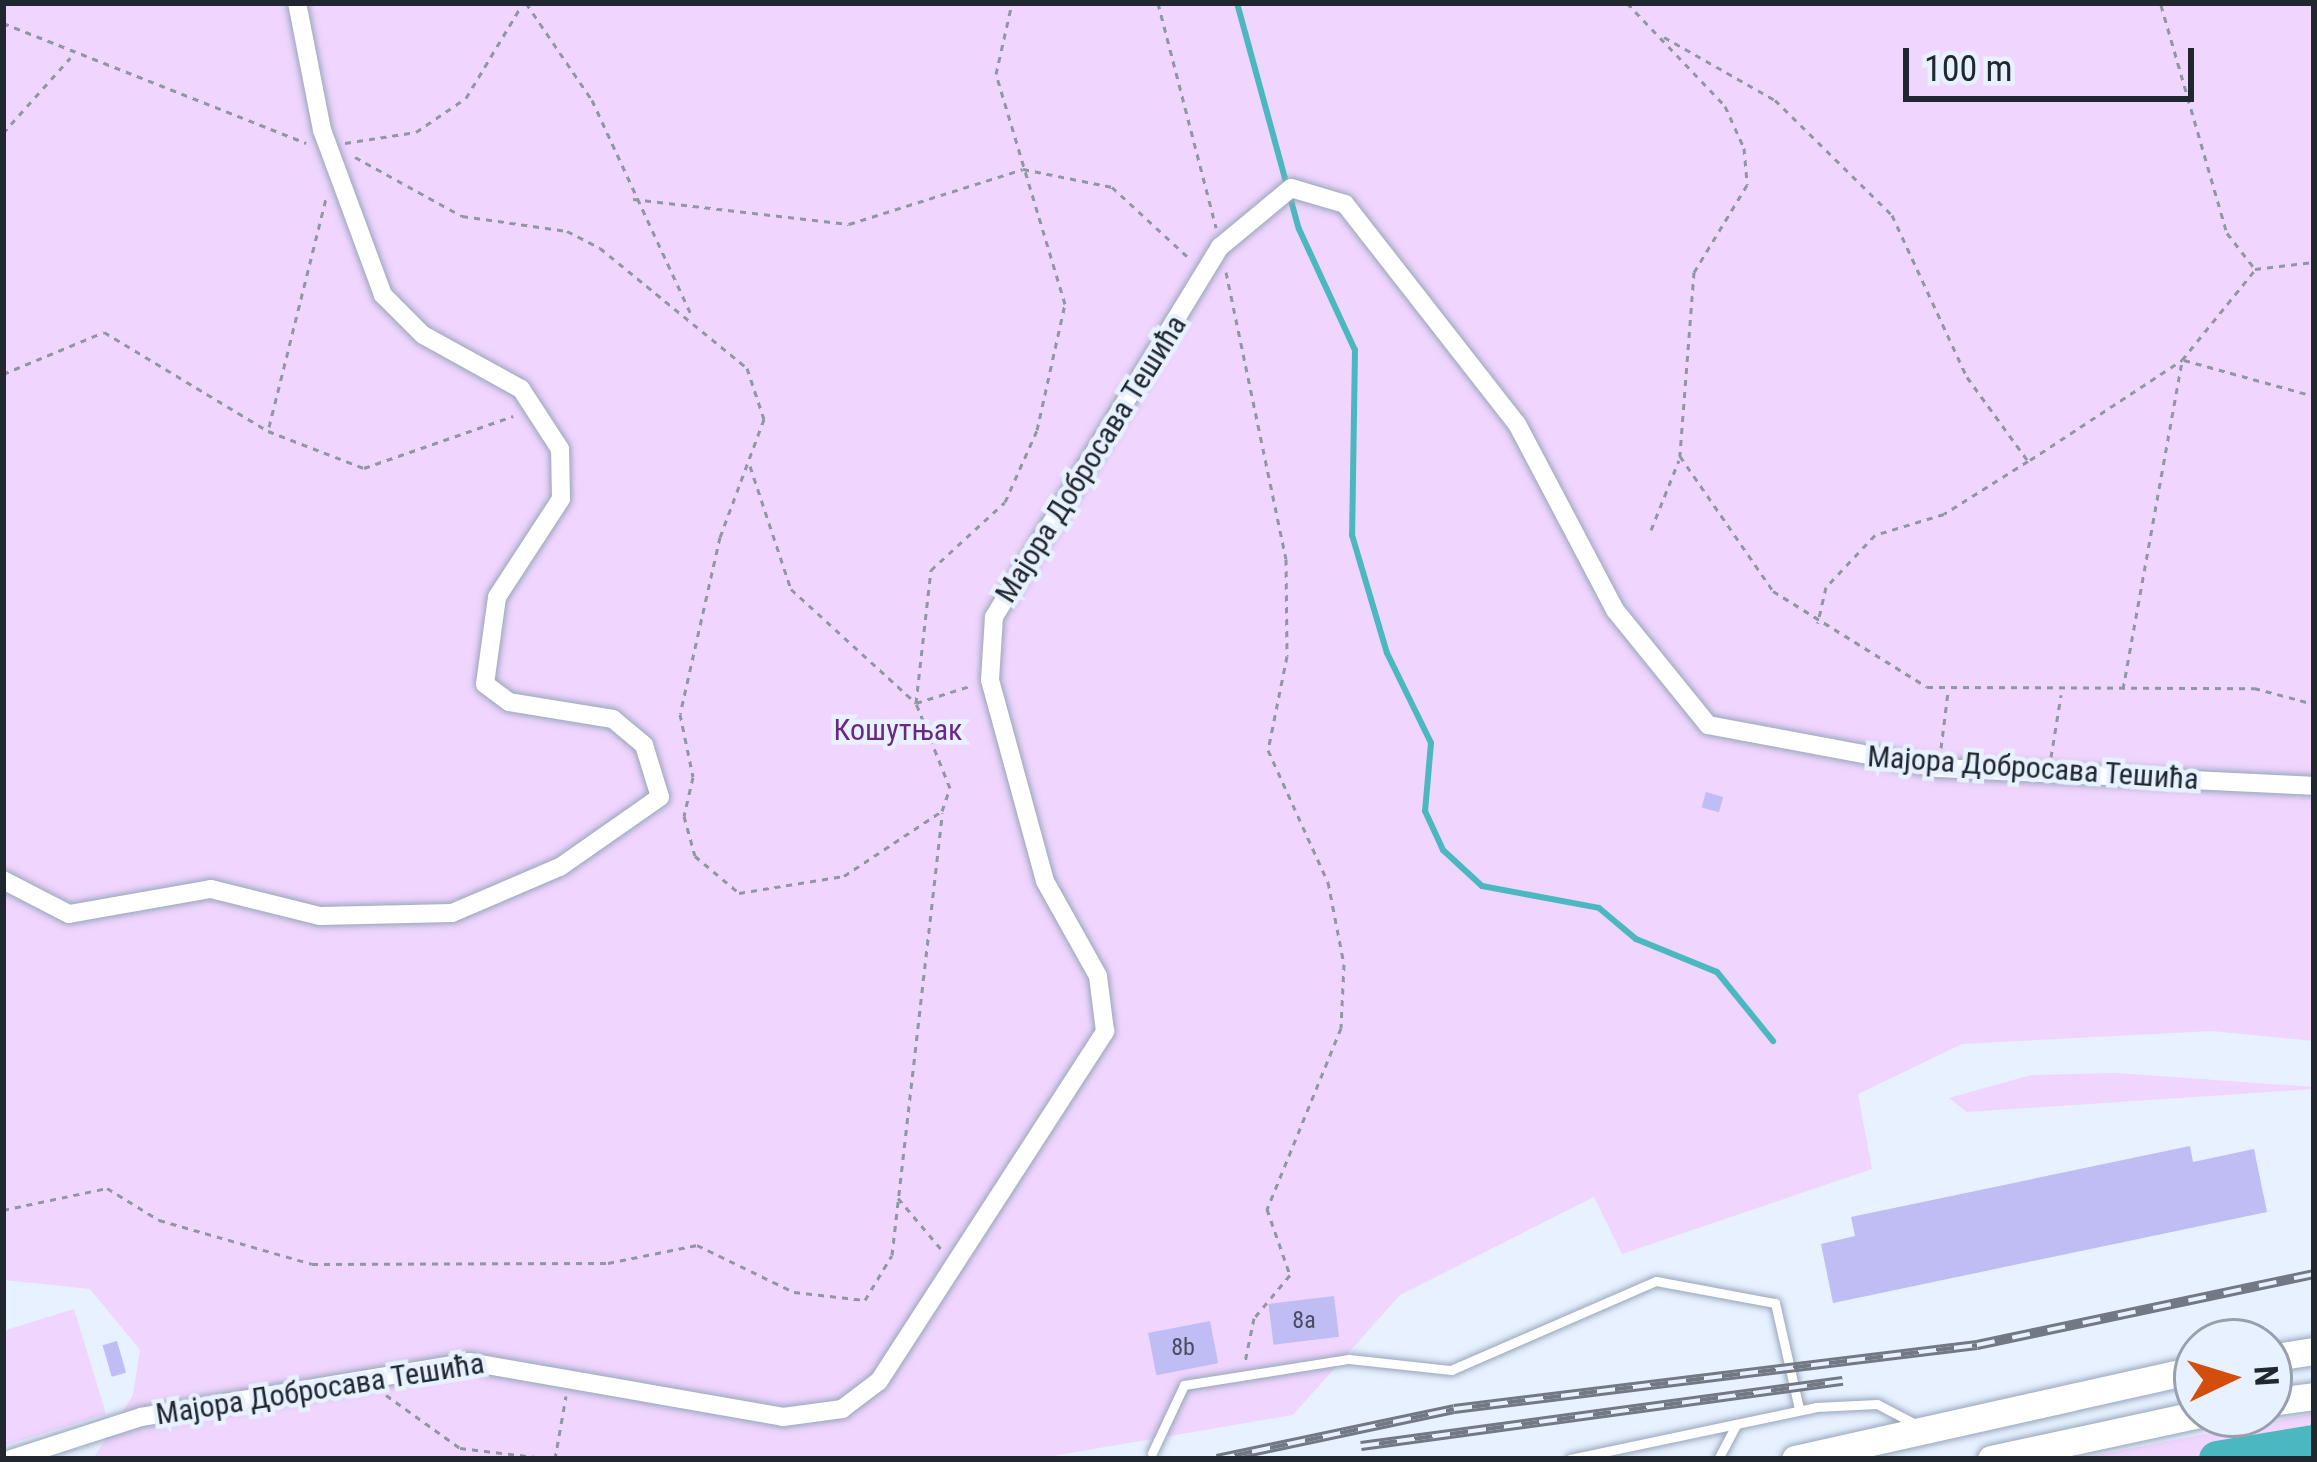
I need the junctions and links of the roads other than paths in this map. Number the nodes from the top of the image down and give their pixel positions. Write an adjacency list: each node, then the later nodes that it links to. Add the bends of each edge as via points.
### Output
1 (297, 3): 3 (street, via 327,146 383,295 423,335 490,367 537,407 567,474 496,597 482,674 509,703 583,706 631,733 659,780 641,820 521,887 424,916 320,916 212,889 69,914)
2 (2314, 786): 10 (street, Мајора Добросава Тешића, via 1938,768 1770,743 1696,716 1615,610 1517,424 1345,204 1299,187 1220,248 1009,586 987,646 1045,881 1092,962 1107,1014 1097,1056 879,1381 818,1416 758,1416 502,1361 141,1417)
3 (3, 880)
4 (2173, 1375): 8 (main road)
5 (1799, 1409): 7 (lane); 8 (lane, via 1876,1404); 9 (lane, via 1784,1313 1689,1283 1656,1281 1451,1370 1348,1359 1244,1368 1184,1385)
6 (2173, 1420): 14 (main road)
7 (1737, 1424): 11 (lane); 12 (lane)
8 (1927, 1430): 13 (main road)
9 (1152, 1453)
10 (11, 1459)
11 (1570, 1459)
12 (1718, 1459)
13 (1795, 1459)
14 (1991, 1459)

